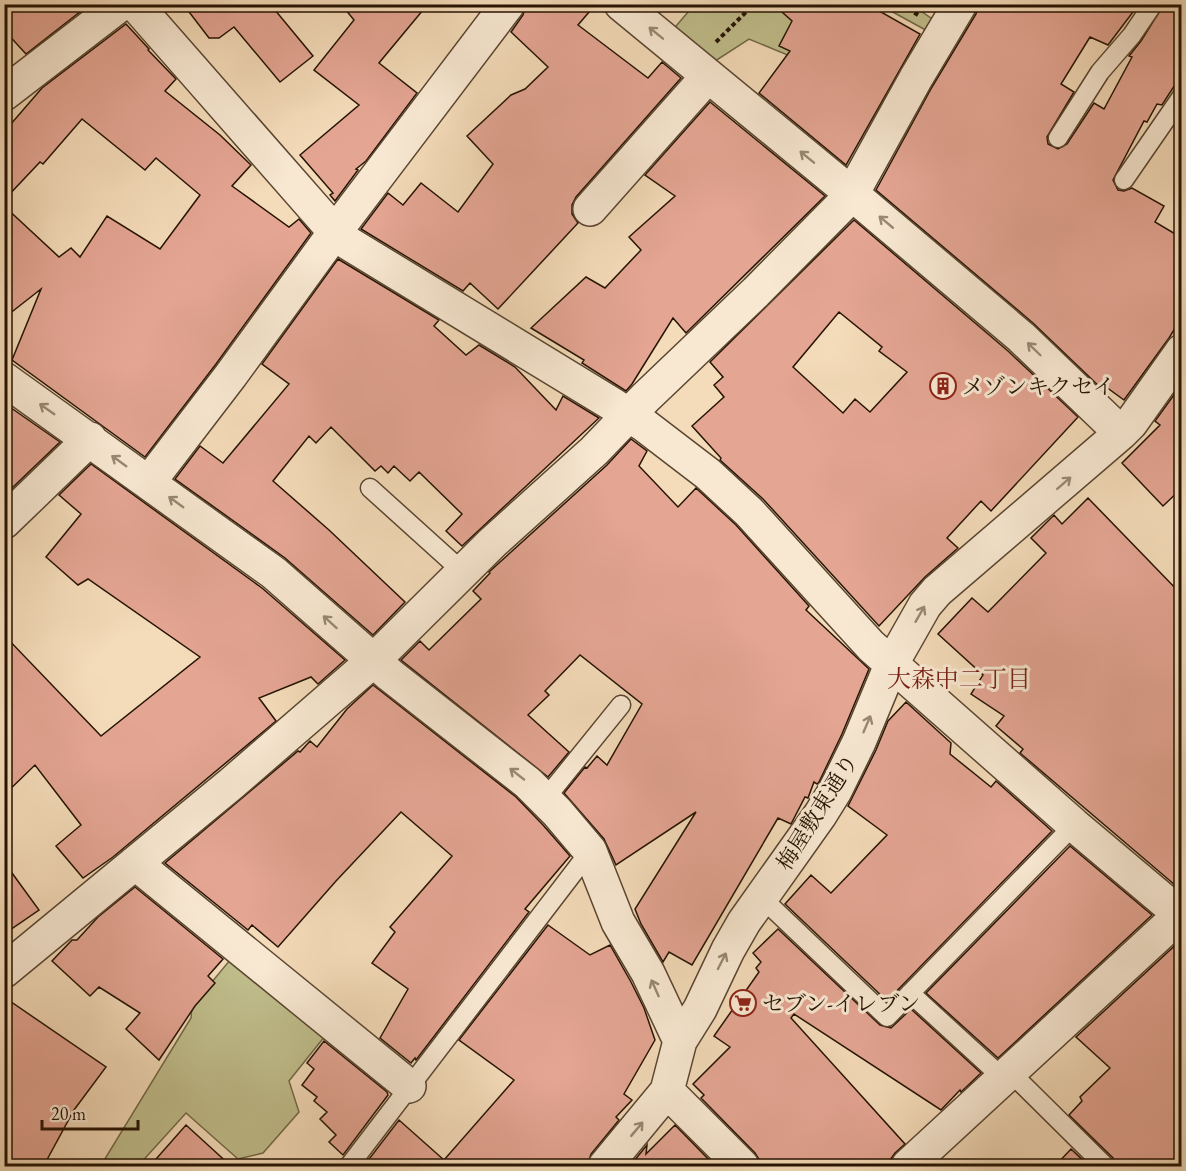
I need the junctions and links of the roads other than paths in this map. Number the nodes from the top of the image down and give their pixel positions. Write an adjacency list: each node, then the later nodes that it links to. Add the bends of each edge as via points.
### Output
1 (121, 4): 8 (street)
2 (135, 4): 14 (street)
3 (508, 4): 14 (street)
4 (621, 4): 7 (street, one-way to 4)
5 (960, 4): 12 (street)
6 (1152, 4): 10 (lane, via 1100,72)
7 (701, 70): 12 (street, one-way to 7); 13 (street)
8 (4, 94)
9 (1182, 96): 11 (lane)
10 (1058, 138)
11 (1124, 180)
12 (852, 194): 17 (street); 18 (street, one-way to 12, via 1021,337)
13 (590, 209)
14 (335, 232): 17 (street); 20 (street)
15 (1182, 351): 18 (street, 梅屋敷東通り)
16 (4, 379): 19 (street, one-way to 16)
17 (628, 414): 23 (street, via 594,451); 25 (street, via 708,474 749,512)
18 (1121, 433): 25 (street, 梅屋敷東通り, one-way to 18, via 925,605 938,591)
19 (90, 439): 20 (street, one-way to 19); 22 (street)
20 (149, 482): 24 (street, one-way to 20, via 283,580)
21 (370, 488): 23 (lane)
22 (4, 522)
23 (463, 572): 24 (street)
24 (373, 661): 27 (street, one-way to 24); 30 (street)
25 (891, 665): 28 (street); 31 (street, 梅屋敷東通り, one-way to 25, via 835,791)
26 (621, 705): 27 (lane)
27 (545, 799): 29 (street)
28 (1074, 825): 32 (street); 34 (lane)
29 (590, 851): 35 (street, one-way to 29, via 648,973 618,922); 37 (lane)
30 (135, 863): 33 (street); 37 (street)
31 (762, 898): 34 (lane, via 887,1017); 35 (street, 梅屋敷東通り, one-way to 31, via 744,922)
32 (1181, 915): 36 (street)
33 (4, 971)
34 (910, 993): 36 (lane)
35 (680, 1041): 38 (street, 梅屋敷東通り)
36 (1007, 1076): 42 (street); 43 (lane)
37 (409, 1086): 39 (lane)
38 (667, 1091): 40 (street, 梅屋敷東通り, one-way to 38); 41 (street)
39 (349, 1167)
40 (605, 1167)
41 (742, 1167)
42 (908, 1167)
43 (1105, 1167)

